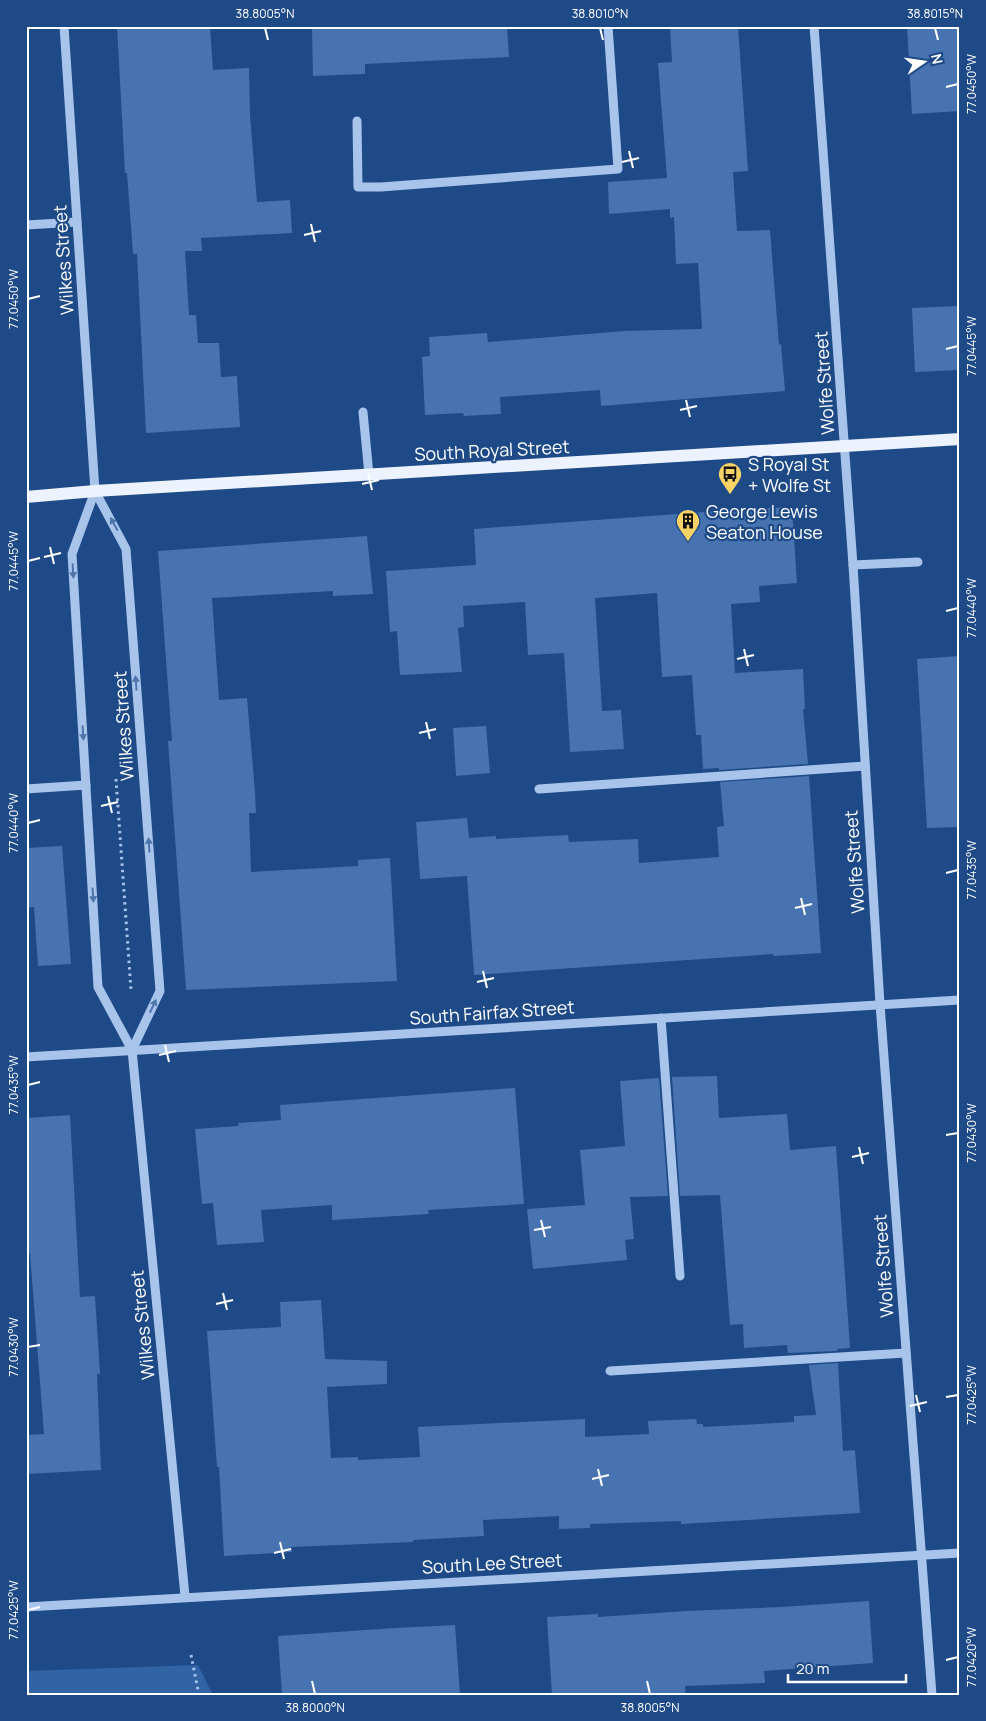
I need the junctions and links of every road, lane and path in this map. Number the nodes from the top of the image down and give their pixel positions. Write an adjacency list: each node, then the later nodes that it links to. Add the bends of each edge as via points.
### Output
1 (64, 26): 5 (street, Wilkes Street)
2 (608, 26): 4 (street, via 618,169 358,187)
3 (814, 26): 9 (street, Wolfe Street)
4 (357, 122)
5 (77, 222): 6 (street); 11 (street, Wilkes Street)
6 (26, 225)
7 (363, 412): 10 (street)
8 (960, 439): 9 (main road, South Royal Street)
9 (845, 446): 10 (main road, South Royal Street); 14 (street, Wolfe Street)
10 (369, 475): 11 (main road, South Royal Street)
11 (95, 491): 12 (main road, South Royal Street); 16 (street, Wilkes Street, one-way to 16, via 72,554); 22 (street, Wilkes Street, one-way to 11, via 160,991 126,549)
12 (26, 497)
13 (918, 562): 14 (street)
14 (853, 565): 15 (street, Wolfe Street)
15 (865, 766): 18 (street); 20 (street, Wolfe Street)
16 (86, 785): 17 (street); 22 (street, Wilkes Street, one-way to 22, via 98,987)
17 (26, 789)
18 (539, 790)
19 (960, 1000): 20 (street, South Fairfax Street)
20 (880, 1004): 21 (street, South Fairfax Street); 25 (street, Wolfe Street)
21 (661, 1018): 22 (street, South Fairfax Street); 24 (street)
22 (132, 1050): 23 (street, South Fairfax Street); 29 (street, Wilkes Street)
23 (26, 1057)
24 (680, 1276)
25 (906, 1353): 26 (street); 28 (street, Wolfe Street)
26 (610, 1371)
27 (960, 1553): 28 (street, South Lee Street)
28 (922, 1555): 29 (street, South Lee Street); 33 (street, Wolfe Street)
29 (185, 1596): 30 (street, South Lee Street)
30 (26, 1606)
31 (191, 1655): 32 (path)
32 (199, 1695)
33 (932, 1695)

